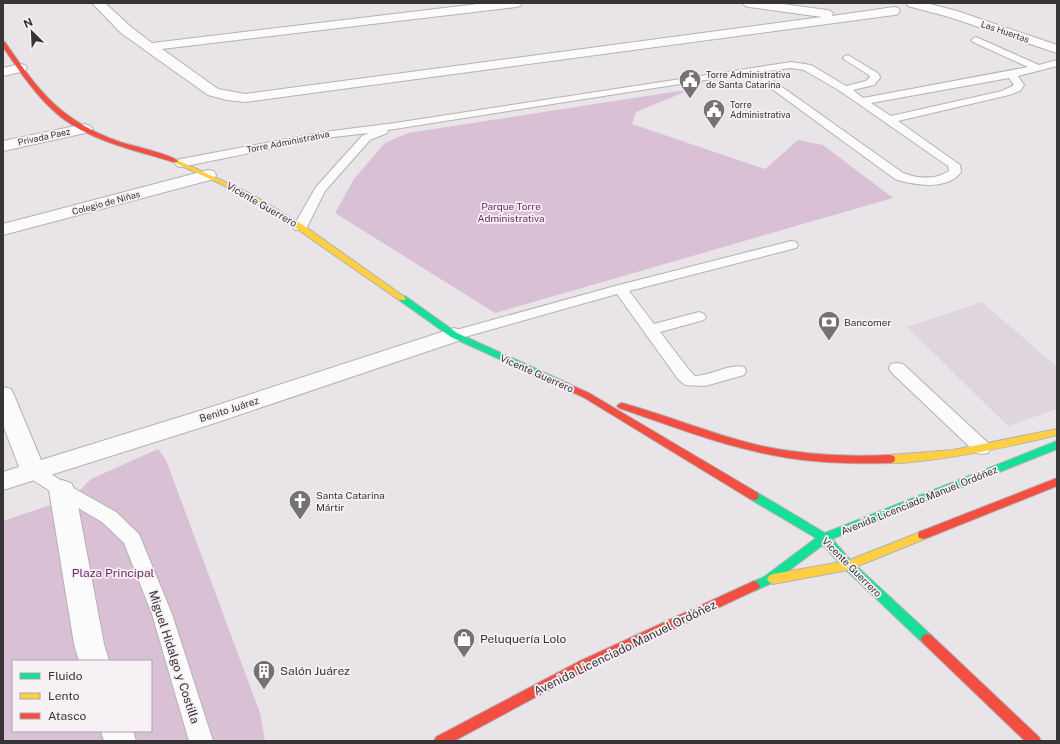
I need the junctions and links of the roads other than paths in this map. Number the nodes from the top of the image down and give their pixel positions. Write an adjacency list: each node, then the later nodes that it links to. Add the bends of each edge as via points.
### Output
1 (98, 3): 11 (street)
2 (516, 3): 11 (street)
3 (748, 3): 8 (street)
4 (912, 3): 7 (street, Las Huertas)
5 (940, 3): 7 (street, Las Huertas)
6 (894, 11): 8 (street)
7 (953, 14): 12 (street, Las Huertas)
8 (854, 17): 11 (street, via 245,98 213,92)
9 (976, 40): 16 (lane)
10 (3, 43): 15 (street, Vicente Guerrero)
11 (149, 48)
12 (1057, 49)
13 (848, 58): 20 (lane, via 874,74 875,78 870,83)
14 (1057, 63): 16 (lane)
15 (20, 68): 18 (street); 24 (street, Vicente Guerrero, via 50,104)
16 (1038, 68): 19 (lane)
17 (752, 70): 20 (lane, Torre Administrativa, via 800,66 813,70); 22 (lane, Torre Administrativa, via 899,176 911,181 924,182 949,177 955,172 954,165); 23 (lane, Torre Administrativa)
18 (3, 72)
19 (1012, 74): 21 (lane); 22 (lane, via 1019,84 1016,89)
20 (844, 89): 21 (lane, Torre Administrativa)
21 (862, 101): 22 (lane, Torre Administrativa)
22 (889, 120)
23 (395, 126): 26 (lane, Torre Administrativa, via 324,135); 28 (lane, Torre Administrativa, via 366,138 347,158 320,190)
24 (85, 129): 25 (street, Privada Paez); 26 (street, Vicente Guerrero)
25 (3, 146)
26 (181, 163): 27 (street, Vicente Guerrero)
27 (208, 175): 28 (street, Vicente Guerrero, via 247,194); 29 (street, Colegio de Niñas)
28 (300, 227): 34 (street, Vicente Guerrero)
29 (3, 230)
30 (791, 245): 31 (lane)
31 (620, 289): 33 (lane); 34 (lane)
32 (700, 317): 33 (lane)
33 (650, 330): 36 (lane, via 691,381 705,381)
34 (454, 336): 38 (street, Vicente Guerrero); 42 (street, Benito Juárez)
35 (897, 368): 41 (lane)
36 (738, 371)
37 (3, 395): 42 (street)
38 (586, 395): 41 (street, via 748,446 798,456 850,460 911,459); 46 (street, Vicente Guerrero)
39 (1057, 432): 41 (street)
40 (1057, 445): 46 (street, Avenida Licenciado Manuel Ordóñez)
41 (982, 448)
42 (33, 471): 43 (street, Benito Juárez); 45 (lane, Miguel Hidalgo y Costilla)
43 (3, 481)
44 (1057, 482): 47 (street, Avenida Licenciado Manuel Ordóñez)
45 (62, 490): 49 (street); 50 (lane, Miguel Hidalgo y Costilla, via 109,517 132,539 162,614)
46 (824, 538): 47 (street, Vicente Guerrero); 48 (street, Avenida Licenciado Manuel Ordóñez)
47 (848, 565): 48 (street, Avenida Licenciado Manuel Ordóñez); 52 (street, Vicente Guerrero)
48 (768, 580): 51 (street, Avenida Licenciado Manuel Ordóñez, via 584,665)
49 (94, 660)
50 (201, 741)
51 (441, 741)
52 (1034, 741)

